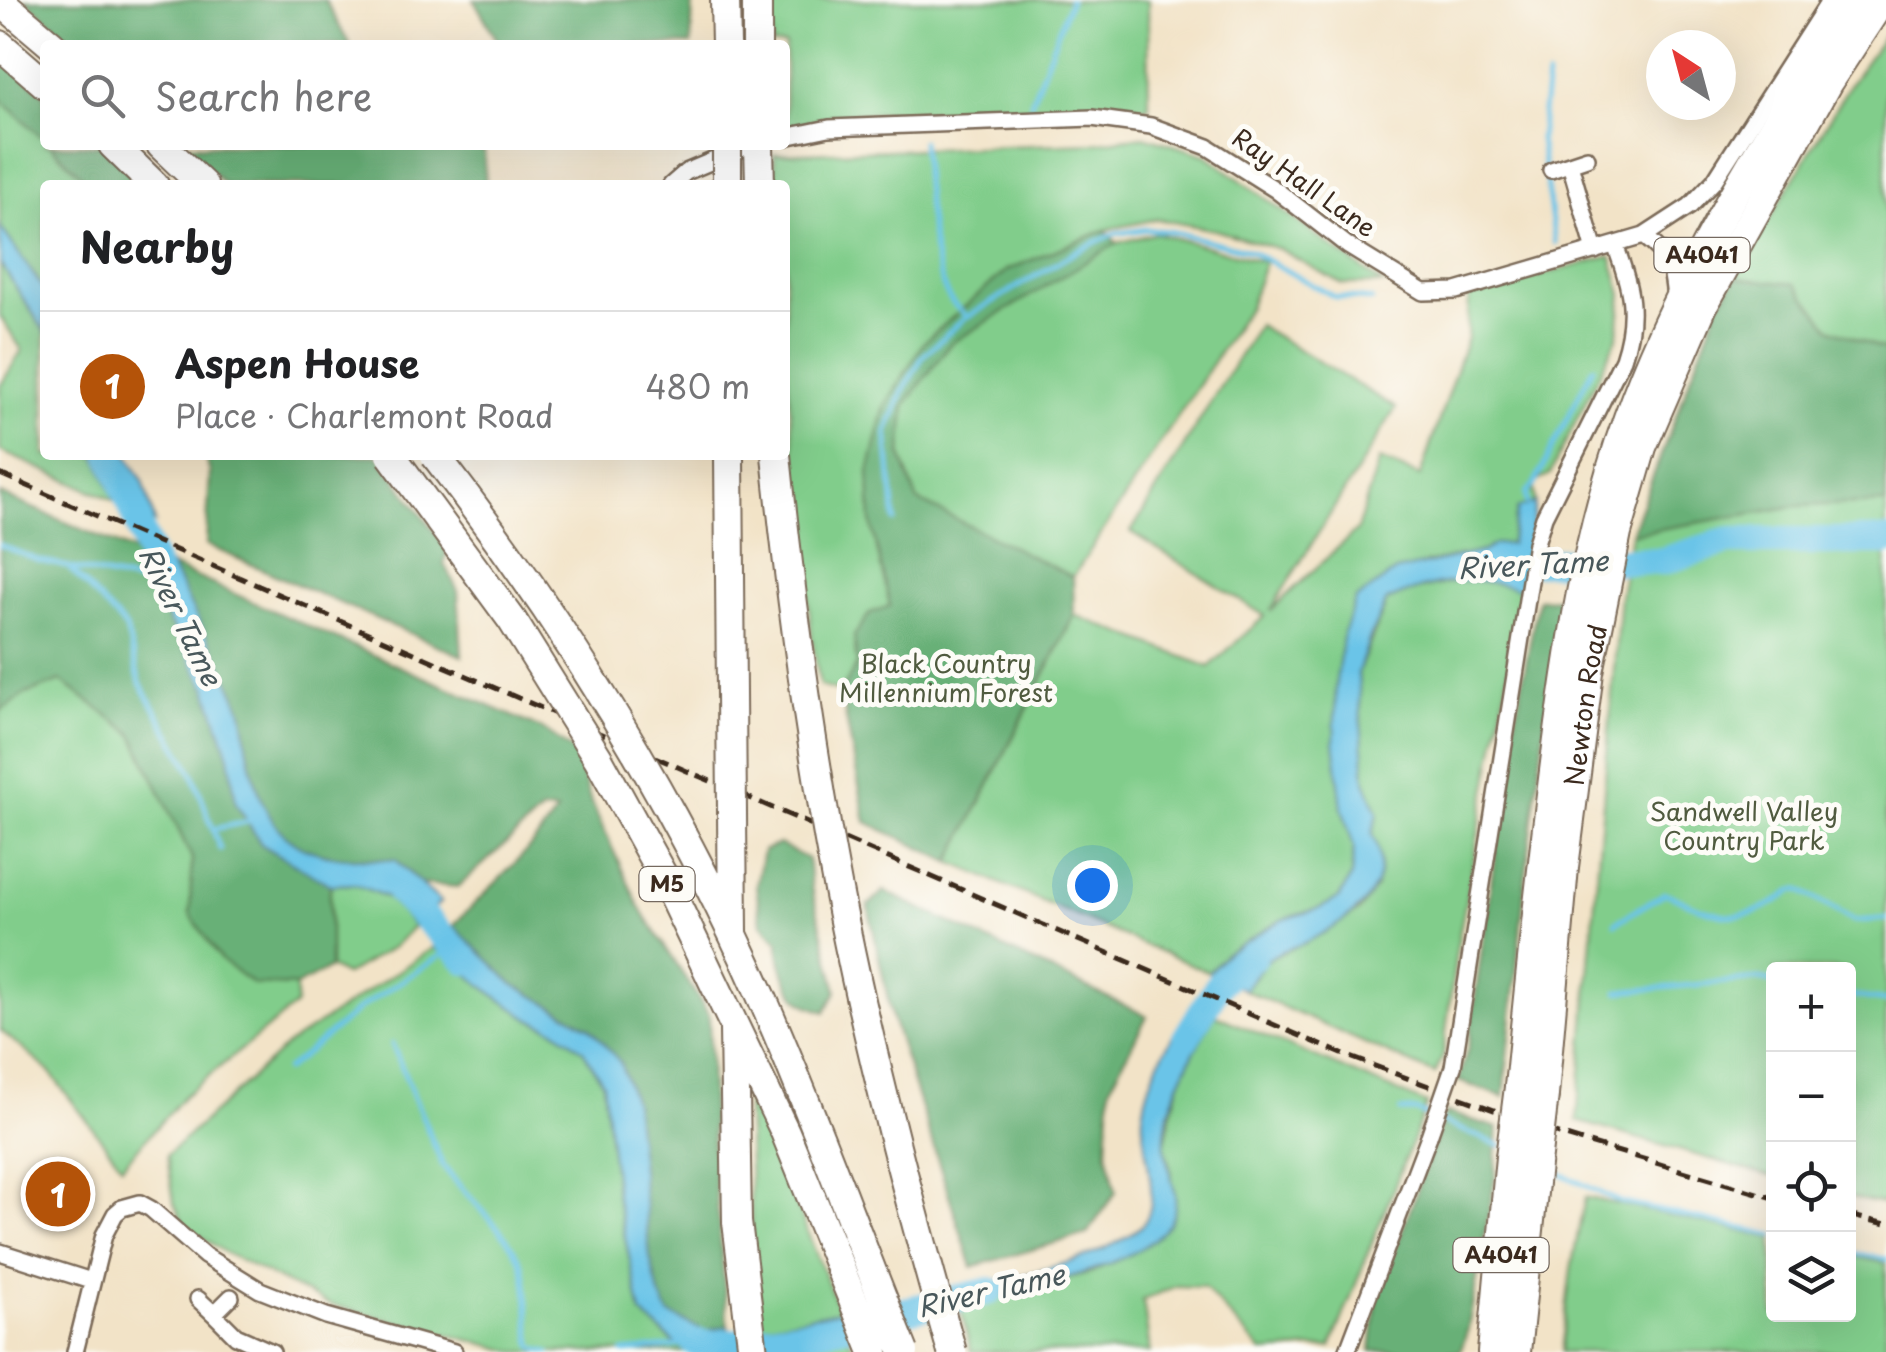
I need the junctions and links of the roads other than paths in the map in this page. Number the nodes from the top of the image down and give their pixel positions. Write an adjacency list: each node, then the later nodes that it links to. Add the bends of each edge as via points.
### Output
1 (0, 0): 6 (highway)
2 (726, 0): 7 (highway)
3 (756, 0): 8 (highway)
4 (1830, 0): 25 (street, via 1714,181)
5 (1872, 1): 28 (highway, Newton Road / A4041, via 1766,137); 35 (highway, Newton Road / A4041, via 1703,306)
6 (46, 40)
7 (726, 40)
8 (757, 40)
9 (0, 46): 10 (highway)
10 (40, 80)
11 (790, 136): 27 (street, Ray Hall Lane, via 828,128 1092,118 1151,126 1208,147 1423,292 1456,290)
12 (118, 150): 20 (highway)
13 (166, 150): 21 (highway)
14 (726, 150): 23 (highway, bridge)
15 (738, 150): 22 (street)
16 (759, 150): 24 (highway)
17 (1587, 158): 18 (street)
18 (1570, 164): 19 (street); 27 (street)
19 (1551, 170)
20 (149, 180)
21 (197, 180)
22 (677, 180)
23 (727, 180)
24 (760, 180)
25 (1644, 236): 26 (street, Ray Hall Lane); 28 (street, via 1672,267)
26 (1615, 245): 27 (street, Ray Hall Lane); 29 (street, via 1630,287)
27 (1595, 251)
28 (1675, 304): 30 (highway, Newton Road / A4041)
29 (1632, 320): 30 (street); 49 (street, bridge, via 1623,359 1536,544 1453,1067)
30 (1664, 332): 35 (highway, Newton Road / A4041, via 1628,419)
31 (396, 460): 46 (highway, M5, bridge, via 512,620 664,876 778,1114)
32 (439, 460): 47 (highway, M5, bridge, via 540,600 692,856 763,1000)
33 (729, 460): 45 (highway, bridge, via 737,1222)
34 (777, 460): 48 (highway, bridge, via 790,594 846,928)
35 (1605, 532): 36 (highway, Newton Road / A4041, bridge, via 1564,687)
36 (1523, 1161): 50 (highway, Newton Road / A4041); 51 (highway, Newton Road / A4041)
37 (0, 1252): 38 (street)
38 (91, 1281): 42 (street); 44 (street, via 115,1214 140,1204 260,1290)
39 (231, 1297): 41 (street)
40 (198, 1300): 41 (street)
41 (214, 1314): 43 (street, via 236,1336)
42 (74, 1352)
43 (272, 1352)
44 (454, 1352)
45 (753, 1352)
46 (874, 1352)
47 (904, 1352)
48 (952, 1352)
49 (1347, 1352)
50 (1492, 1352)
51 (1516, 1352)

